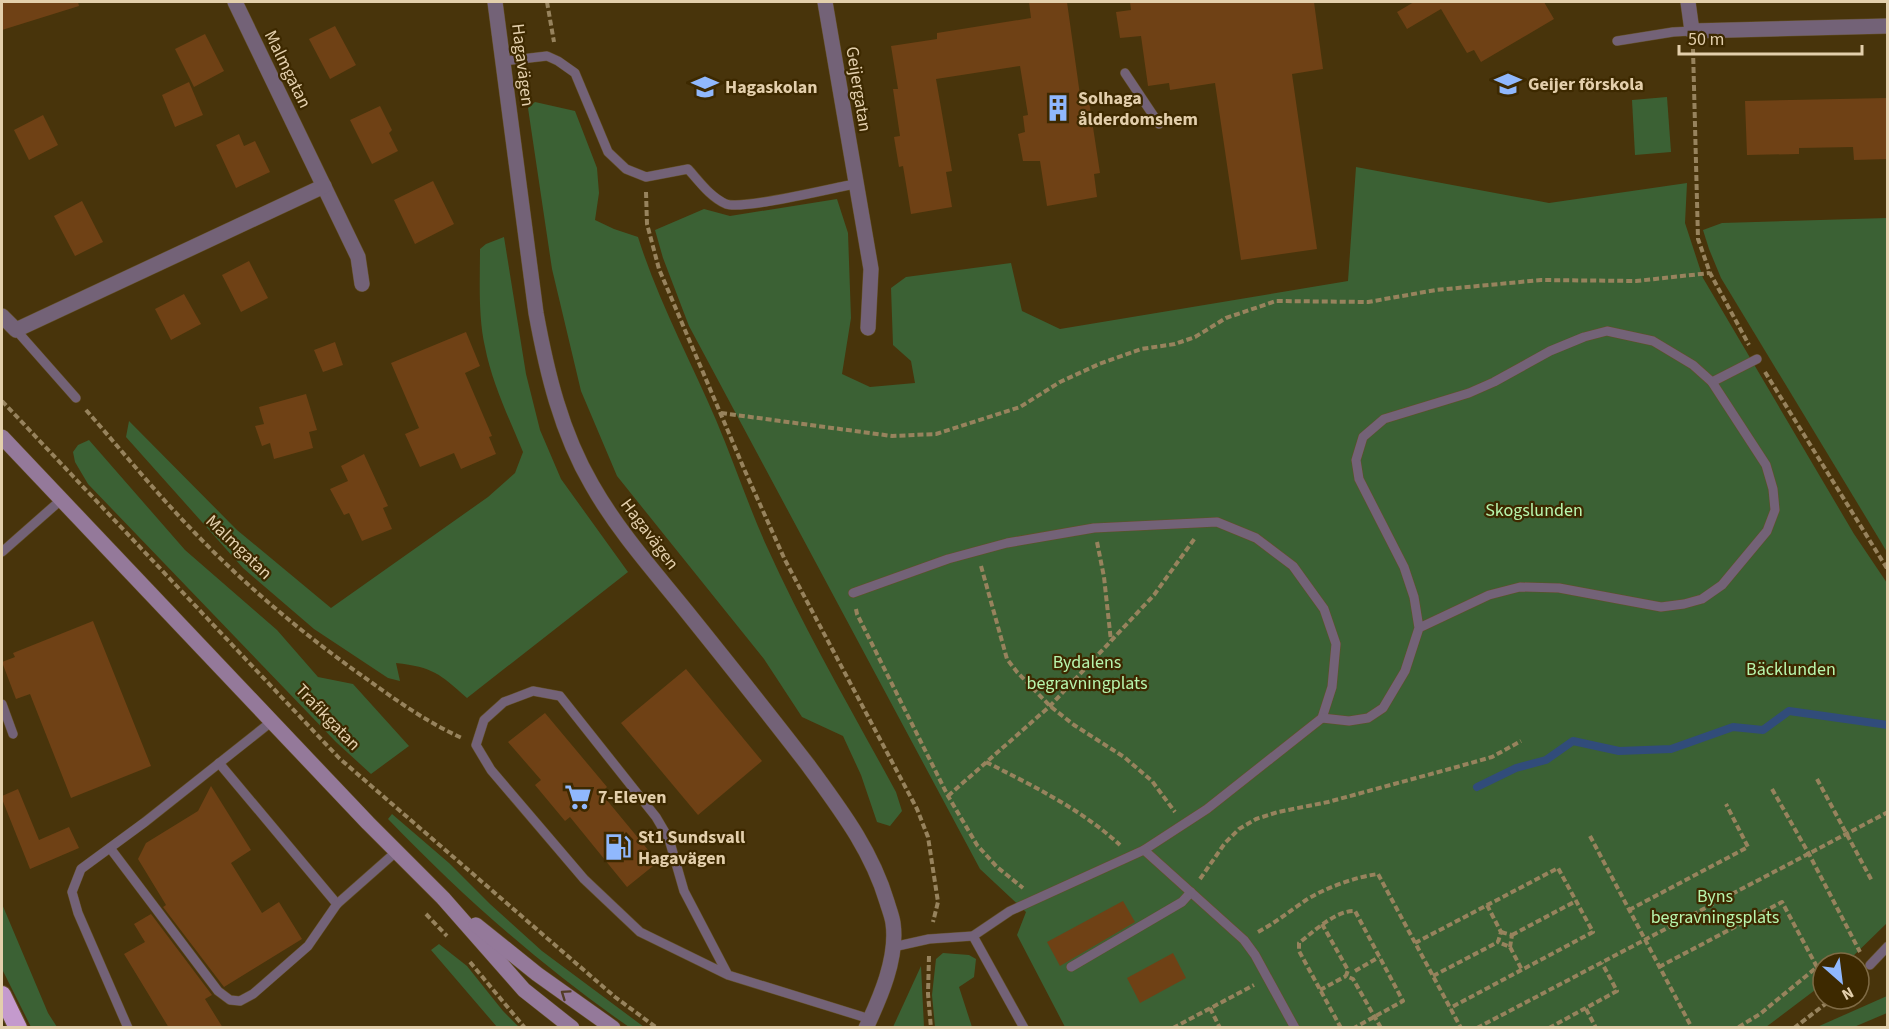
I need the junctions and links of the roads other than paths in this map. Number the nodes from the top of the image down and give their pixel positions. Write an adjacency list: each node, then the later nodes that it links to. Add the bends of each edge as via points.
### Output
1 (235, 2): 12 (street, Malmgatan)
2 (495, 2): 8 (street, Hagavägen)
3 (825, 2): 11 (street, Geijergatan)
4 (1688, 2): 6 (street)
5 (1887, 26): 6 (street)
6 (1692, 32): 7 (lane)
7 (1617, 41)
8 (503, 61): 11 (lane, via 547,56 575,73 608,152 626,169 646,177 688,169 708,192 728,204 755,204); 38 (street, Hagavägen, via 540,336 555,401 572,447 617,525 758,699 842,811 876,869 893,923)
9 (1125, 73): 10 (lane)
10 (1159, 124)
11 (855, 184): 15 (street, Geijergatan, via 871,269)
12 (324, 186): 13 (street, Malmgatan, via 358,257); 16 (street)
13 (362, 284)
14 (2, 316): 16 (street)
15 (868, 328)
16 (16, 330): 19 (lane)
17 (1757, 359): 18 (lane)
18 (1712, 382): 24 (lane, via 1766,465 1775,510 1767,531 1722,585 1702,599 1661,607 1559,588 1520,587 1489,595); 24 (lane, via 1653,341 1607,331 1550,351 1468,393 1384,419 1364,437 1356,460 1359,479 1404,567)
19 (76, 398)
20 (2, 437): 21 (main road)
21 (62, 499): 22 (lane); 27 (main road)
22 (2, 552)
23 (853, 593): 26 (lane, via 948,559 1007,543 1094,528 1217,522 1256,538 1293,566 1324,609 1336,644 1332,687)
24 (1419, 628): 26 (lane, via 1405,671 1383,708 1368,718)
25 (2, 704): 28 (lane)
26 (1322, 718): 31 (lane, via 1207,809)
27 (271, 722): 29 (lane); 32 (main road)
28 (13, 734)
29 (219, 763): 30 (lane); 35 (lane)
30 (110, 848): 35 (lane, via 218,991 230,1000 240,1001 254,994 308,946); 45 (lane, via 81,868 72,892)
31 (1144, 850): 33 (lane); 36 (lane, via 1010,911)
32 (397, 851): 34 (main road); 35 (lane)
33 (1191, 892): 40 (lane, via 1182,902); 49 (lane, via 1244,939)
34 (443, 898): 46 (main road, via 524,990); 47 (main road, one-way to 34, via 537,974)
35 (337, 904)
36 (973, 936): 38 (lane, via 929,939); 48 (lane)
37 (1887, 946): 39 (lane)
38 (893, 947): 43 (street, Hagavägen)
39 (1871, 964)
40 (1071, 967)
41 (728, 975): 41 (lane, via 640,932 584,879 491,770 476,744 484,720 504,702 533,692 560,696 656,817 669,839 684,891); 43 (lane)
42 (2, 995): 44 (highway)
43 (868, 1023)
44 (18, 1028)
45 (128, 1028)
46 (572, 1028)
47 (613, 1028)
48 (1024, 1028)
49 (1295, 1028)

